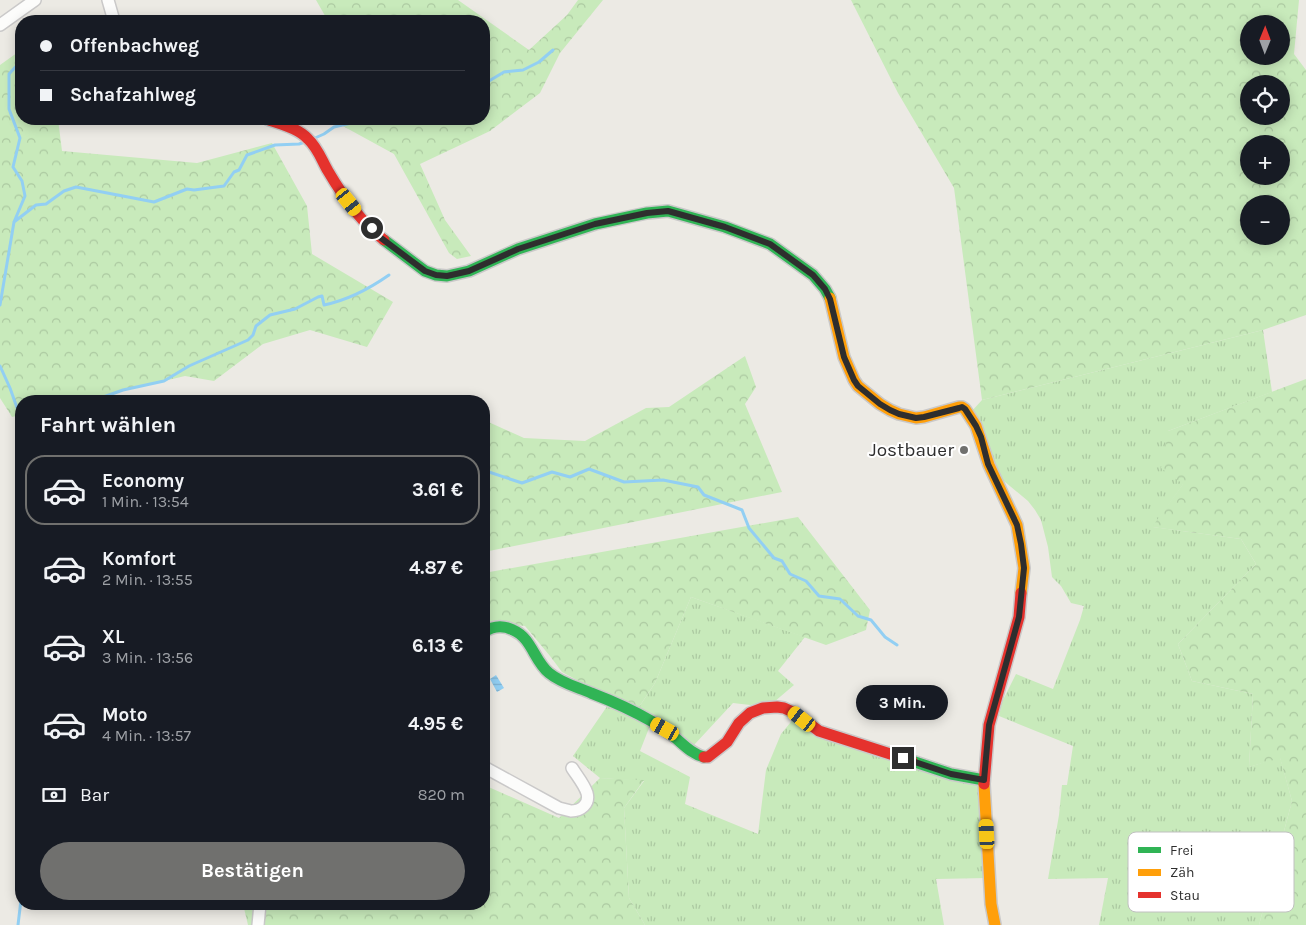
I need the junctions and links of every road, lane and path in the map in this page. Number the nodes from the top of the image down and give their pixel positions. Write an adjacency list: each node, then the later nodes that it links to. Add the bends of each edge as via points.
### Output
1 (35, 0): 4 (street)
2 (108, 0): 5 (street)
3 (15, 15): 6 (street)
4 (15, 15)
5 (112, 15)
6 (0, 25)
7 (281, 125): 11 (street, via 308,138 362,218 381,238 425,271 447,276 469,271 518,249 595,224 668,211 770,244 813,275 830,299 844,357 854,380 880,404 916,418 962,407 965,409 981,437 988,464 1017,525 1024,568 1019,617 989,725)
8 (490, 629): 11 (street, via 500,626 514,629 551,675 657,724 700,756 708,757 727,741 746,716 775,706 791,711 819,731 951,774)
9 (572, 768): 10 (street, via 588,796 582,808 572,811 559,808)
10 (490, 770)
11 (984, 780): 14 (street)
12 (259, 910): 13 (street)
13 (258, 925)
14 (995, 925)

